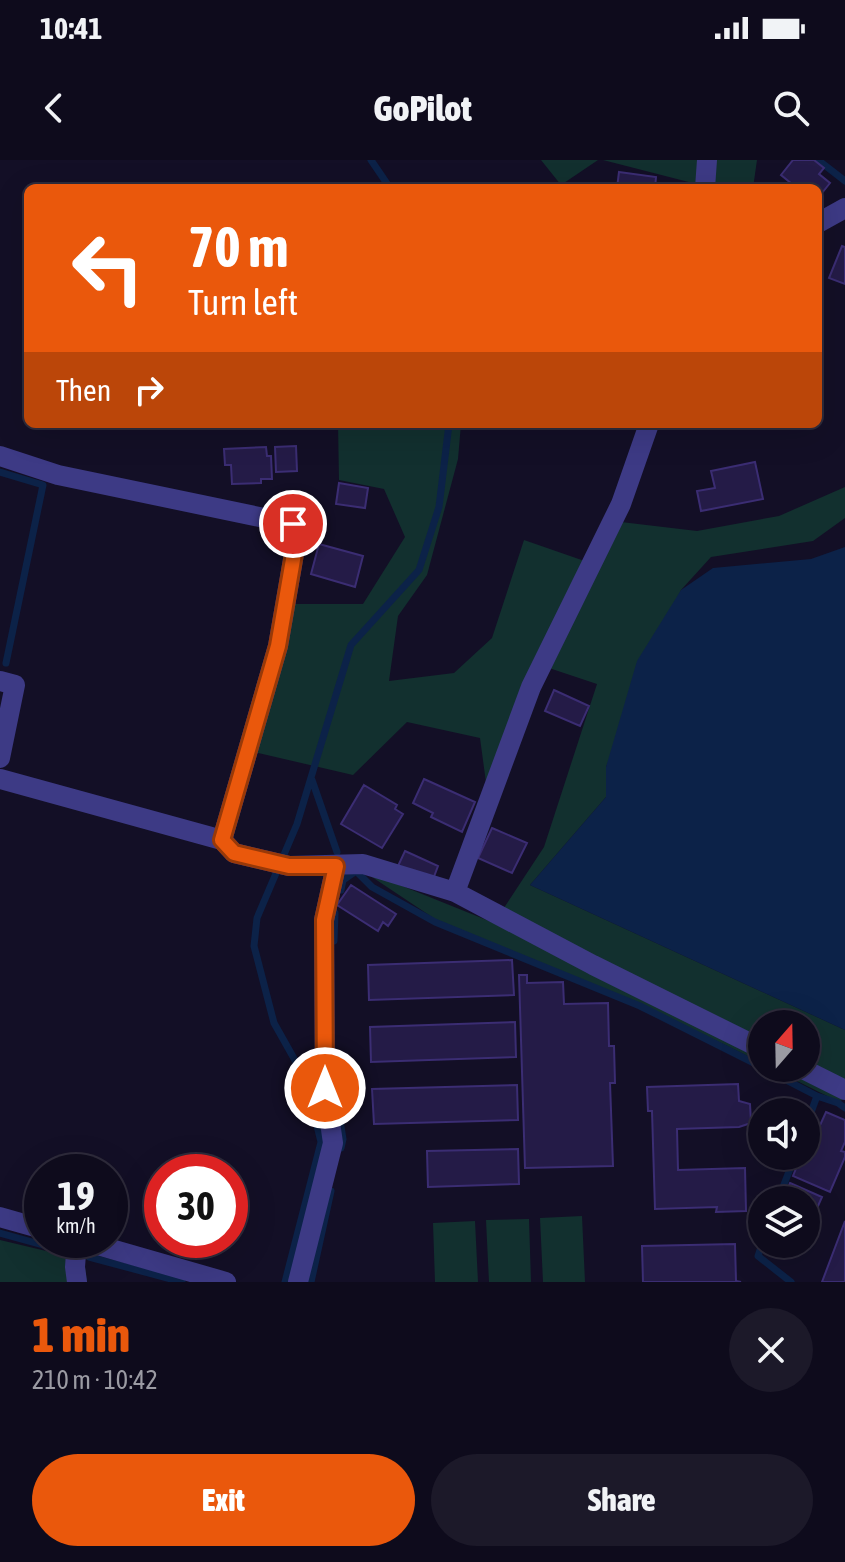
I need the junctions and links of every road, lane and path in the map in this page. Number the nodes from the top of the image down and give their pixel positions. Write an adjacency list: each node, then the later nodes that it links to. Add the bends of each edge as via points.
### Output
1 (845, 208): 2 (street)
2 (822, 221)
3 (648, 428): 10 (street, via 621,504 531,687)
4 (0, 456): 8 (street, via 58,475 293,524 295,548 278,646)
5 (0, 681): 6 (street, via 15,685)
6 (0, 758)
7 (0, 779): 8 (street)
8 (222, 840): 9 (street, via 234,853 279,864)
9 (336, 866): 10 (street, via 363,864); 20 (street, via 324,920 325,1088 333,1143)
10 (455, 892): 11 (street)
11 (748, 1042)
12 (820, 1078): 13 (street)
13 (845, 1090)
14 (0, 1217): 15 (street)
15 (24, 1224)
16 (128, 1254): 19 (street)
17 (76, 1258): 18 (street)
18 (77, 1282)
19 (226, 1282)
20 (298, 1282)

